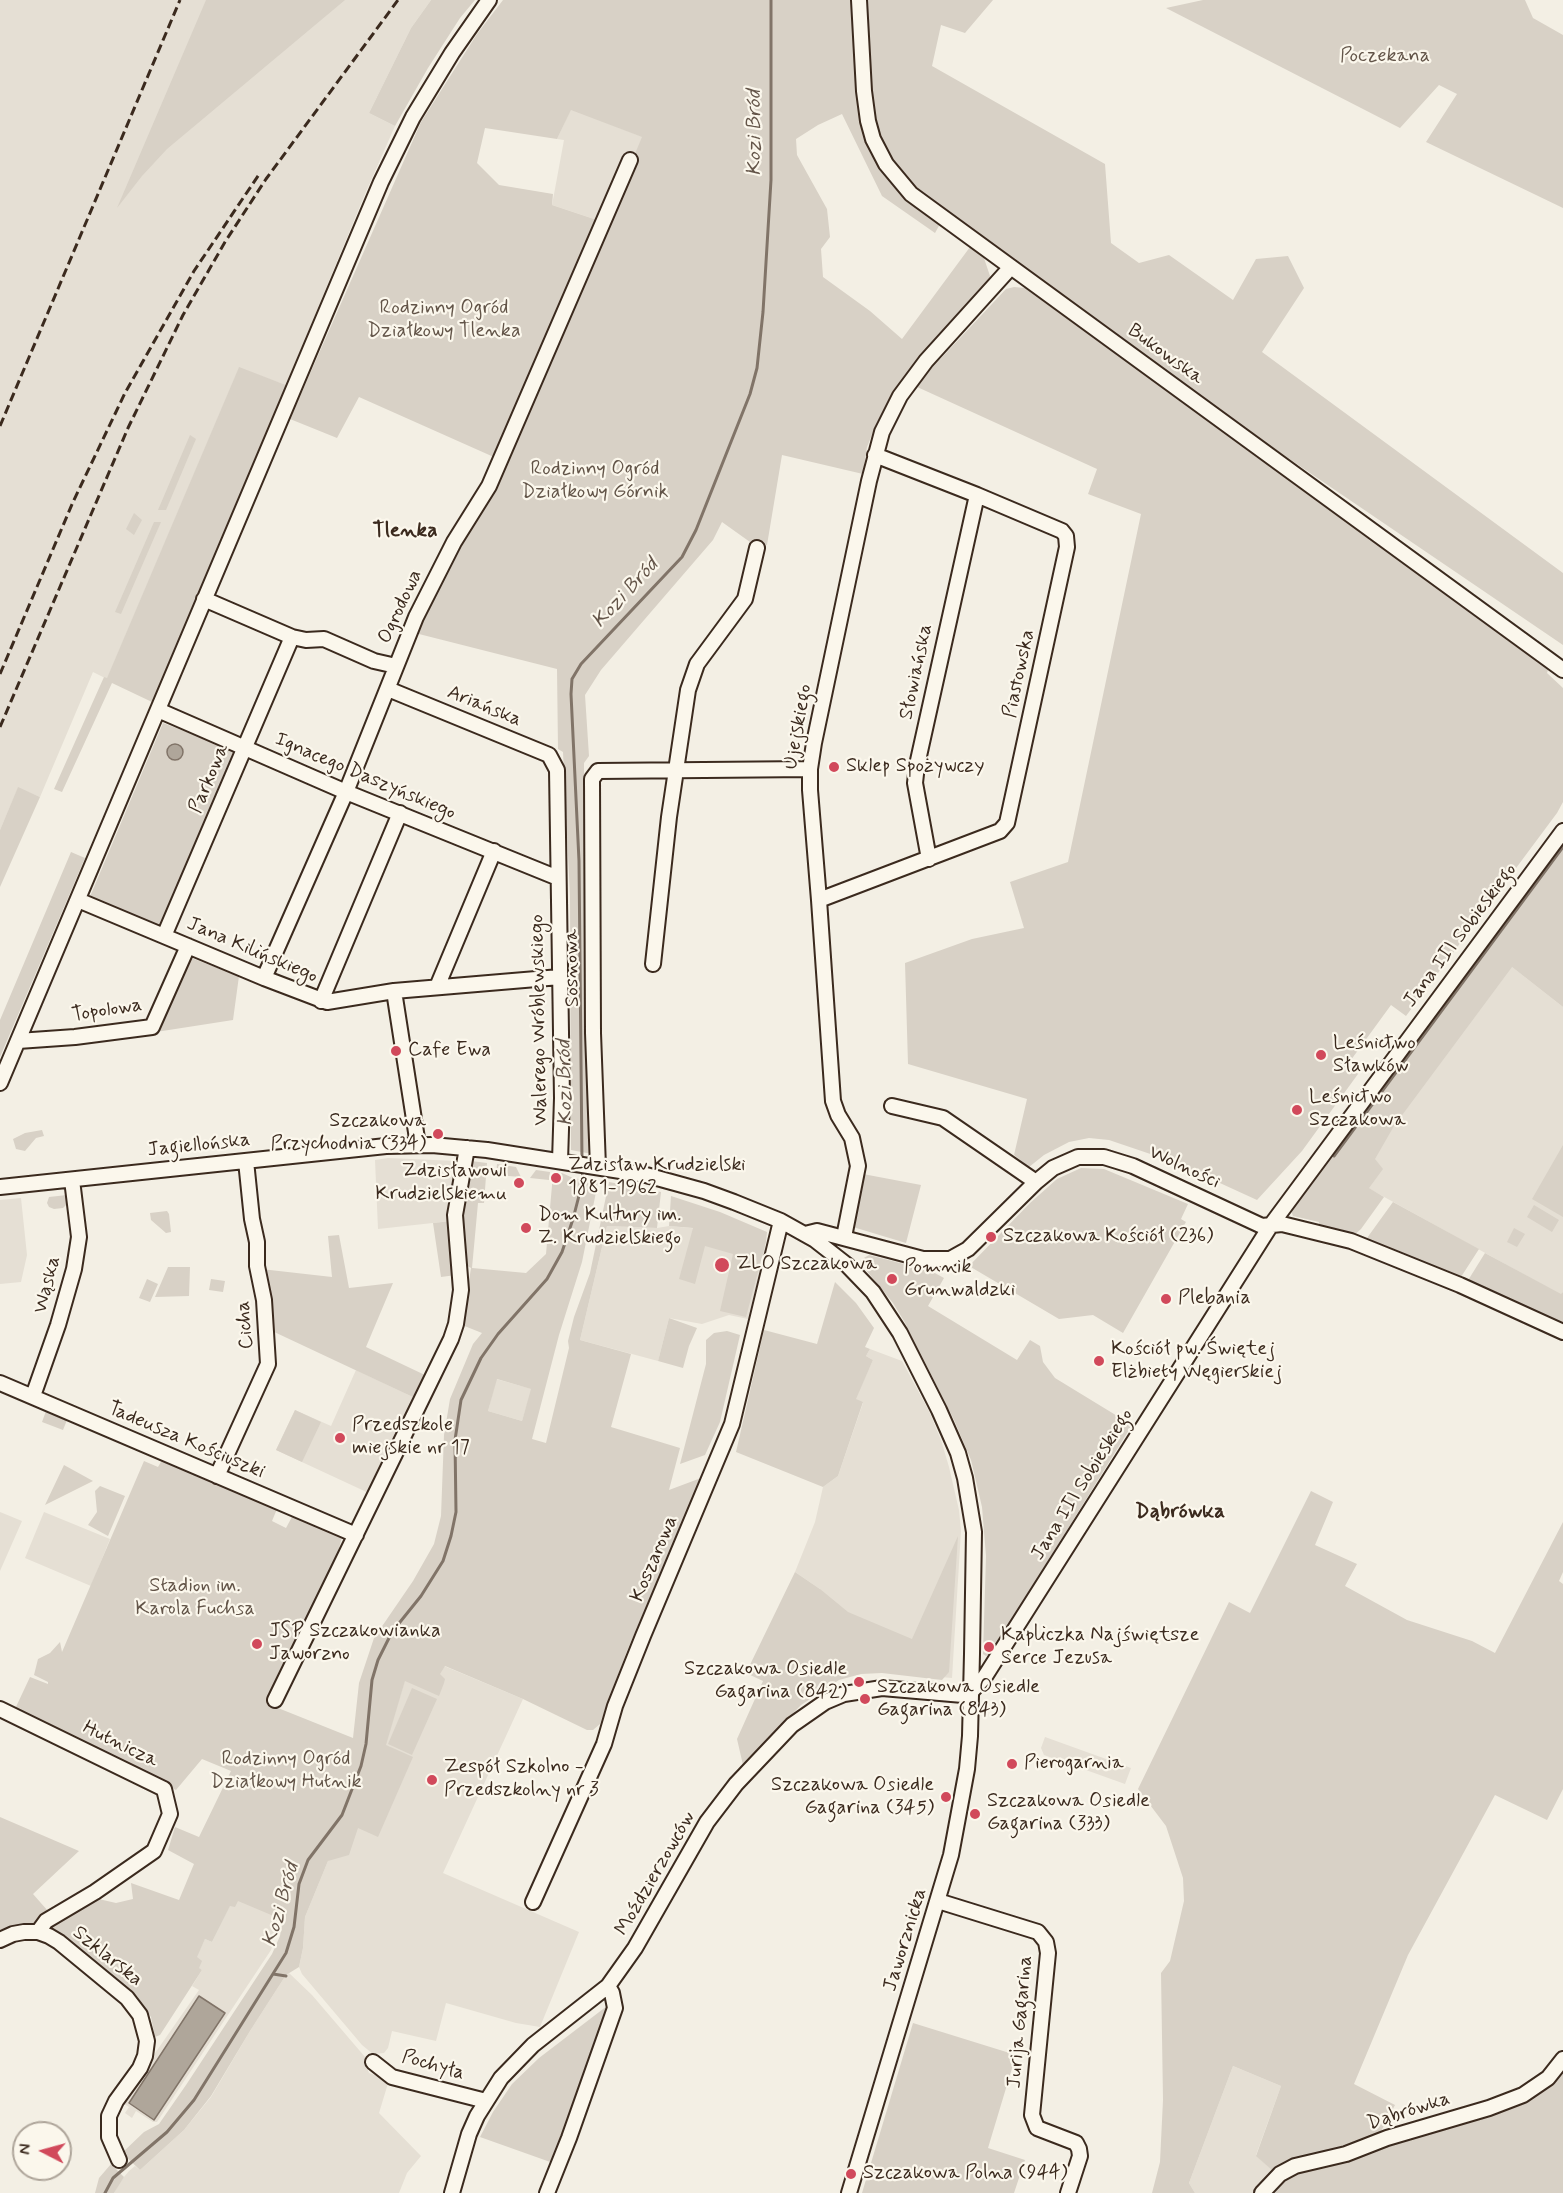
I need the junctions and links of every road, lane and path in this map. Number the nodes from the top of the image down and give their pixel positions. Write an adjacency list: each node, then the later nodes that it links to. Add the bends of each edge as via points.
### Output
1 (489, 0): 8 (street, via 412,117 397,148)
2 (859, 0): 4 (street, Bukowska, via 865,100 879,152 911,194)
3 (630, 160): 11 (street, Ogrodowa, via 489,486 454,542 416,617)
4 (1011, 267): 5 (street, Ujejskiego, via 926,361 900,396); 10 (street, Bukowska)
5 (875, 455): 6 (street, Piastowska); 14 (street, Ujejskiego)
6 (977, 495): 21 (street, Słowiańska, via 917,765 915,783); 21 (street, Piastowska, via 1062,531 1067,547 1007,823 1000,831)
7 (758, 548): 16 (street, via 745,599 692,674)
8 (204, 599): 9 (street); 12 (street)
9 (292, 637): 11 (street, Ariańska, via 324,639 374,661); 13 (street, Parkowa)
10 (1563, 670)
11 (392, 677): 15 (street, Ariańska, via 549,755); 17 (street, Ogrodowa)
12 (158, 710): 13 (street, Ignacego Daszyńskiego); 23 (street)
13 (245, 747): 17 (street, Ignacego Daszyńskiego); 25 (street, Parkowa)
14 (810, 769): 16 (street); 24 (street, Ujejskiego)
15 (557, 770): 22 (street, Walerego Wróblewskiego)
16 (677, 770): 27 (street); 40 (street, Sosnowa, via 598,771 592,779)
17 (346, 792): 18 (street, Ignacego Daszyńskiego); 29 (street, Ogrodowa)
18 (400, 813): 20 (street, Ignacego Daszyńskiego); 32 (street)
19 (1563, 831): 45 (street, Jana III Sobieskiego)
20 (494, 851): 22 (street, Ignacego Daszyńskiego); 30 (street)
21 (929, 859): 24 (street, Piastowska)
22 (558, 878): 28 (street, Walerego Wróblewskiego)
23 (78, 900): 25 (street, Jana Kilińskiego); 33 (street)
24 (819, 900): 47 (street, Ujejskiego, via 833,1101 855,1147 858,1166)
25 (164, 936): 26 (street, Jana Kilińskiego)
26 (188, 946): 29 (street, Jana Kilińskiego); 33 (street, Topolowa, via 152,1027)
27 (653, 964)
28 (560, 977): 30 (street, Jana Kilińskiego); 39 (street, Walerego Wróblewskiego)
29 (264, 978): 32 (street, Jana Kilińskiego)
30 (437, 987): 31 (street, Jana Kilińskiego)
31 (394, 991): 32 (street, Jana Kilińskiego); 36 (street)
32 (321, 1001)
33 (18, 1041): 34 (street)
34 (0, 1083)
35 (892, 1106): 42 (street, via 943,1118)
36 (418, 1145): 37 (street, Jagiellońska); 38 (street, Jagiellońska)
37 (467, 1148): 39 (street, Jagiellońska); 53 (street, via 455,1215 461,1290 456,1324)
38 (246, 1161): 41 (street, Jagiellońska); 52 (street, Cicha, via 268,1364)
39 (562, 1162): 40 (street, Jagiellońska)
40 (596, 1167): 44 (street, Jagiellońska, via 685,1186)
41 (72, 1180): 43 (street, Jagiellońska); 51 (street, Wąska, via 79,1237 74,1269)
42 (1036, 1182): 45 (street, Wolności, via 1053,1168 1078,1157 1104,1157 1262,1226); 47 (street, Wolności, via 968,1250 950,1259 923,1259)
43 (0, 1187)
44 (781, 1221): 46 (street, Jagiellońska); 58 (street, Koszarowa, via 732,1424 643,1636 604,1744)
45 (1271, 1225): 49 (street, Wolności, via 1351,1241); 54 (street, Jana III Sobieskiego, via 1007,1643)
46 (806, 1234): 47 (street, Wolności, via 817,1231); 48 (street, Jagiellońska)
47 (849, 1238): 48 (street, Ujejskiego)
48 (847, 1265): 54 (street, Jaworznicka, via 873,1292 900,1333 950,1433 965,1478 974,1532)
49 (1563, 1332)
50 (0, 1383): 51 (street, Tadeusza Kościuszki)
51 (33, 1396): 52 (street, Tadeusza Kościuszki)
52 (217, 1476): 53 (street, Tadeusza Kościuszki)
53 (356, 1535): 55 (street)
54 (971, 1692): 57 (street, Jaworznicka, via 960,1814); 61 (street, Moździerzowców, via 945,1695 882,1688 844,1694 807,1713 776,1741 720,1804 635,1948)
55 (275, 1700)
56 (0, 1709): 59 (street, Hutnicza, via 164,1789 170,1814 154,1851 45,1921)
57 (938, 1901): 68 (street, Jaworznicka); 69 (street, Jurija Gagarina, via 1038,1932 1046,1942 1032,2115 1037,2128 1076,2143 1079,2149)
58 (533, 1902)
59 (38, 1932): 60 (street, via 13,1934); 65 (street, Szklarska, via 59,1942 127,1998 143,2023 147,2041 143,2062 110,2116 109,2137)
60 (0, 1940)
61 (608, 1986): 64 (street, Moździerzowców, via 516,2061); 67 (street, via 615,2008)
62 (1563, 2059): 70 (street, Dąbrówka, via 1548,2078 1523,2094 1346,2154 1295,2166 1280,2174)
63 (373, 2062): 64 (street, Pochyła, via 392,2077)
64 (486, 2101): 66 (street, Moździerzowców, via 469,2134)
65 (117, 2158)
66 (452, 2193)
67 (547, 2193)
68 (849, 2193)
69 (1068, 2193)
70 (1262, 2193)

